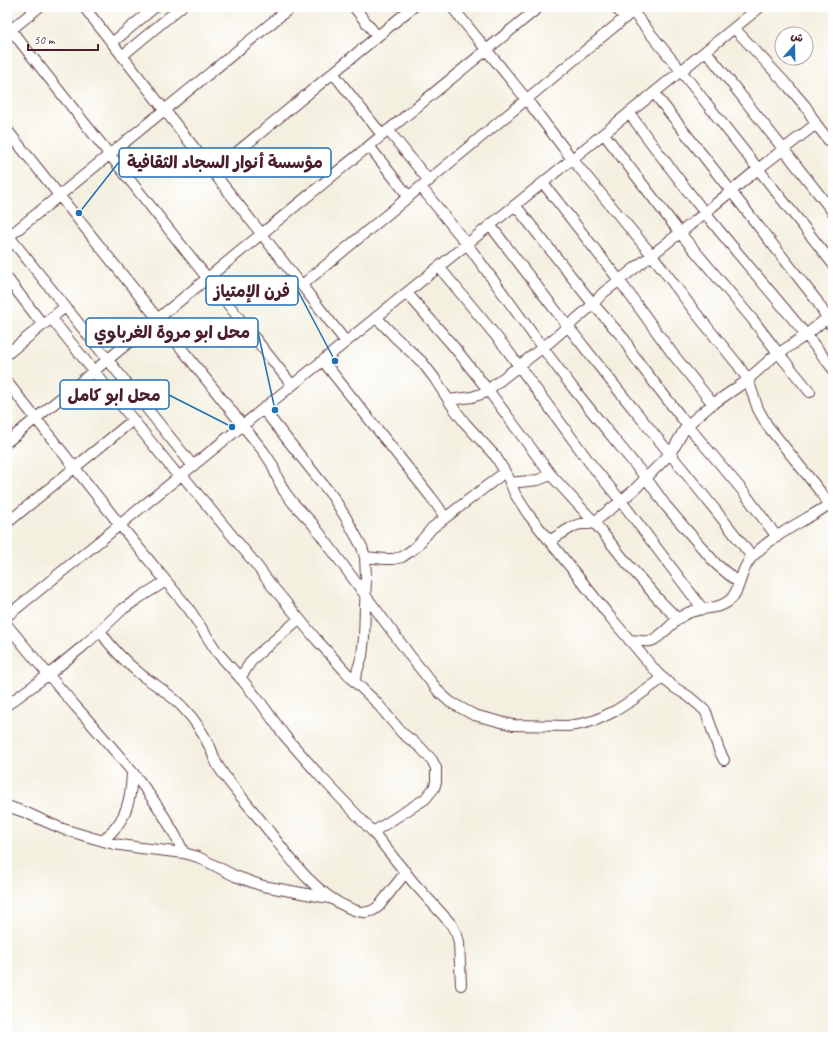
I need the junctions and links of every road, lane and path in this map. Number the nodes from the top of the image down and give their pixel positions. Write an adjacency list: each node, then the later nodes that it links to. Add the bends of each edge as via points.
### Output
1 (39, 7): 14 (street)
2 (84, 7): 16 (street)
3 (155, 7): 16 (street)
4 (181, 7): 19 (street)
5 (291, 7): 24 (street)
6 (354, 7): 15 (street)
7 (413, 7): 15 (street)
8 (452, 7): 17 (street)
9 (539, 7): 17 (street)
10 (615, 7): 12 (street)
11 (760, 7): 13 (street)
12 (632, 12): 20 (street); 23 (street)
13 (734, 28): 18 (street); 26 (street, via 789,87)
14 (8, 29): 33 (street)
15 (377, 36): 21 (street)
16 (112, 43): 19 (street)
17 (486, 50): 23 (street); 28 (street)
18 (706, 51): 20 (street); 32 (street)
19 (122, 56): 24 (street)
20 (681, 71): 22 (street); 35 (street)
21 (333, 73): 28 (street); 36 (street)
22 (654, 93): 25 (street); 39 (street)
23 (527, 100): 34 (street); 38 (street)
24 (164, 109): 33 (street); 36 (street)
25 (629, 113): 29 (street); 44 (street)
26 (816, 124): 31 (street); 32 (street)
27 (7, 130): 40 (street)
28 (385, 133): 30 (street); 38 (street)
29 (604, 134): 34 (street); 46 (street)
30 (369, 146): 41 (street); 47 (street)
31 (833, 146)
32 (784, 149): 35 (street); 43 (street)
33 (109, 154): 40 (street); 54 (street)
34 (572, 159): 37 (street); 50 (street)
35 (758, 169): 39 (street); 51 (street)
36 (213, 172): 47 (street)
37 (543, 183): 42 (street); 55 (street)
38 (425, 184): 41 (street); 49 (street)
39 (731, 192): 44 (street); 60 (street)
40 (59, 195): 48 (street); 62 (street)
41 (409, 197): 56 (street)
42 (516, 205): 45 (street); 58 (street)
43 (833, 212)
44 (705, 213): 46 (street); 66 (street)
45 (490, 225): 49 (street); 64 (street)
46 (680, 233): 50 (street); 70 (street)
47 (262, 234): 54 (street); 56 (street)
48 (8, 236): 59 (street)
49 (467, 244): 52 (street); 68 (street)
50 (652, 255): 55 (street); 76 (street)
51 (833, 264)
52 (439, 267): 57 (street); 73 (street, via 506,347)
53 (7, 278): 63 (street)
54 (207, 278): 62 (street); 78 (street)
55 (620, 280): 58 (street); 82 (street)
56 (302, 285): 67 (street)
57 (407, 292): 61 (street); 79 (street)
58 (593, 304): 64 (street); 87 (street, via 625,340 642,367)
59 (65, 307): 63 (street); 71 (street)
60 (830, 316): 65 (street); 66 (street)
61 (376, 317): 67 (street); 81 (street, via 422,362)
62 (158, 319): 71 (street); 86 (street)
63 (47, 321): 69 (street); 75 (street)
64 (568, 326): 68 (street); 89 (street)
65 (833, 328)
66 (807, 335): 70 (street); 74 (street)
67 (346, 342): 72 (street)
68 (542, 347): 73 (street); 95 (street)
69 (7, 354)
70 (779, 354): 76 (street); 80 (street)
71 (108, 360): 75 (street); 90 (street)
72 (323, 361): 78 (street); 99 (street)
73 (518, 366): 79 (street); 97 (street)
74 (833, 368)
75 (94, 371): 84 (street); 85 (street)
76 (748, 380): 82 (street); 98 (street, via 767,426)
77 (7, 382): 84 (street)
78 (292, 385): 83 (street)
79 (488, 390): 81 (street, via 472,397); 93 (street)
80 (810, 392)
81 (449, 400): 92 (street, via 465,423 496,457)
82 (713, 404): 87 (street)
83 (263, 409): 86 (street); 105 (street, via 333,497 356,535)
84 (36, 418): 88 (street); 91 (street)
85 (133, 420): 91 (street); 94 (street)
86 (242, 426): 90 (street); 109 (street, via 272,464 284,491 312,523)
87 (688, 426): 89 (street); 103 (street, via 742,490)
88 (7, 442)
89 (670, 453): 95 (street); 106 (street)
90 (193, 466): 94 (street)
91 (75, 468): 101 (street); 102 (street)
92 (505, 472): 96 (street); 99 (street)
93 (552, 475): 96 (street, via 538,480); 100 (street)
94 (180, 476): 102 (street); 112 (street)
95 (646, 478): 97 (street); 108 (street, via 705,552)
96 (510, 483): 104 (street, via 528,514)
97 (621, 501): 100 (street); 110 (street)
98 (830, 503): 103 (street)
99 (445, 518): 105 (street, via 402,557)
100 (594, 522): 104 (street, via 574,526); 113 (street)
101 (7, 523)
102 (120, 525): 107 (street); 111 (street)
103 (777, 537): 106 (street)
104 (549, 541): 116 (street)
105 (365, 557): 109 (street)
106 (752, 557): 108 (street, via 744,567)
107 (166, 581): 115 (street, via 123,609); 118 (street, via 217,652)
108 (739, 583): 110 (street, via 730,600 718,606)
109 (365, 595): 119 (street, via 440,693 462,709 491,720 519,726 581,724 615,711); 120 (street, via 362,656)
110 (702, 608): 113 (street, via 684,614)
111 (7, 616)
112 (299, 619): 118 (street, via 257,655); 120 (street)
113 (678, 619): 116 (street, via 650,641)
114 (7, 624): 117 (street)
115 (100, 631): 117 (street); 129 (street, via 128,664 186,710 203,733 218,765 229,781 298,867)
116 (629, 640): 119 (street)
117 (48, 675): 121 (street); 123 (street)
118 (240, 678): 125 (street, via 299,753)
119 (663, 678): 122 (street, via 706,712)
120 (354, 681): 125 (street, via 402,733 427,754 436,768 434,788 425,799)
121 (7, 704)
122 (724, 760)
123 (132, 773): 126 (street, via 130,798 125,813 117,827); 127 (street, via 170,825)
124 (7, 806): 126 (street, via 63,829)
125 (373, 832): 128 (street)
126 (103, 841): 127 (street)
127 (184, 853): 129 (street, via 263,886)
128 (406, 872): 129 (street, via 380,906 370,912 354,910); 130 (street, via 451,924 458,943)
129 (331, 898)
130 (461, 985)

